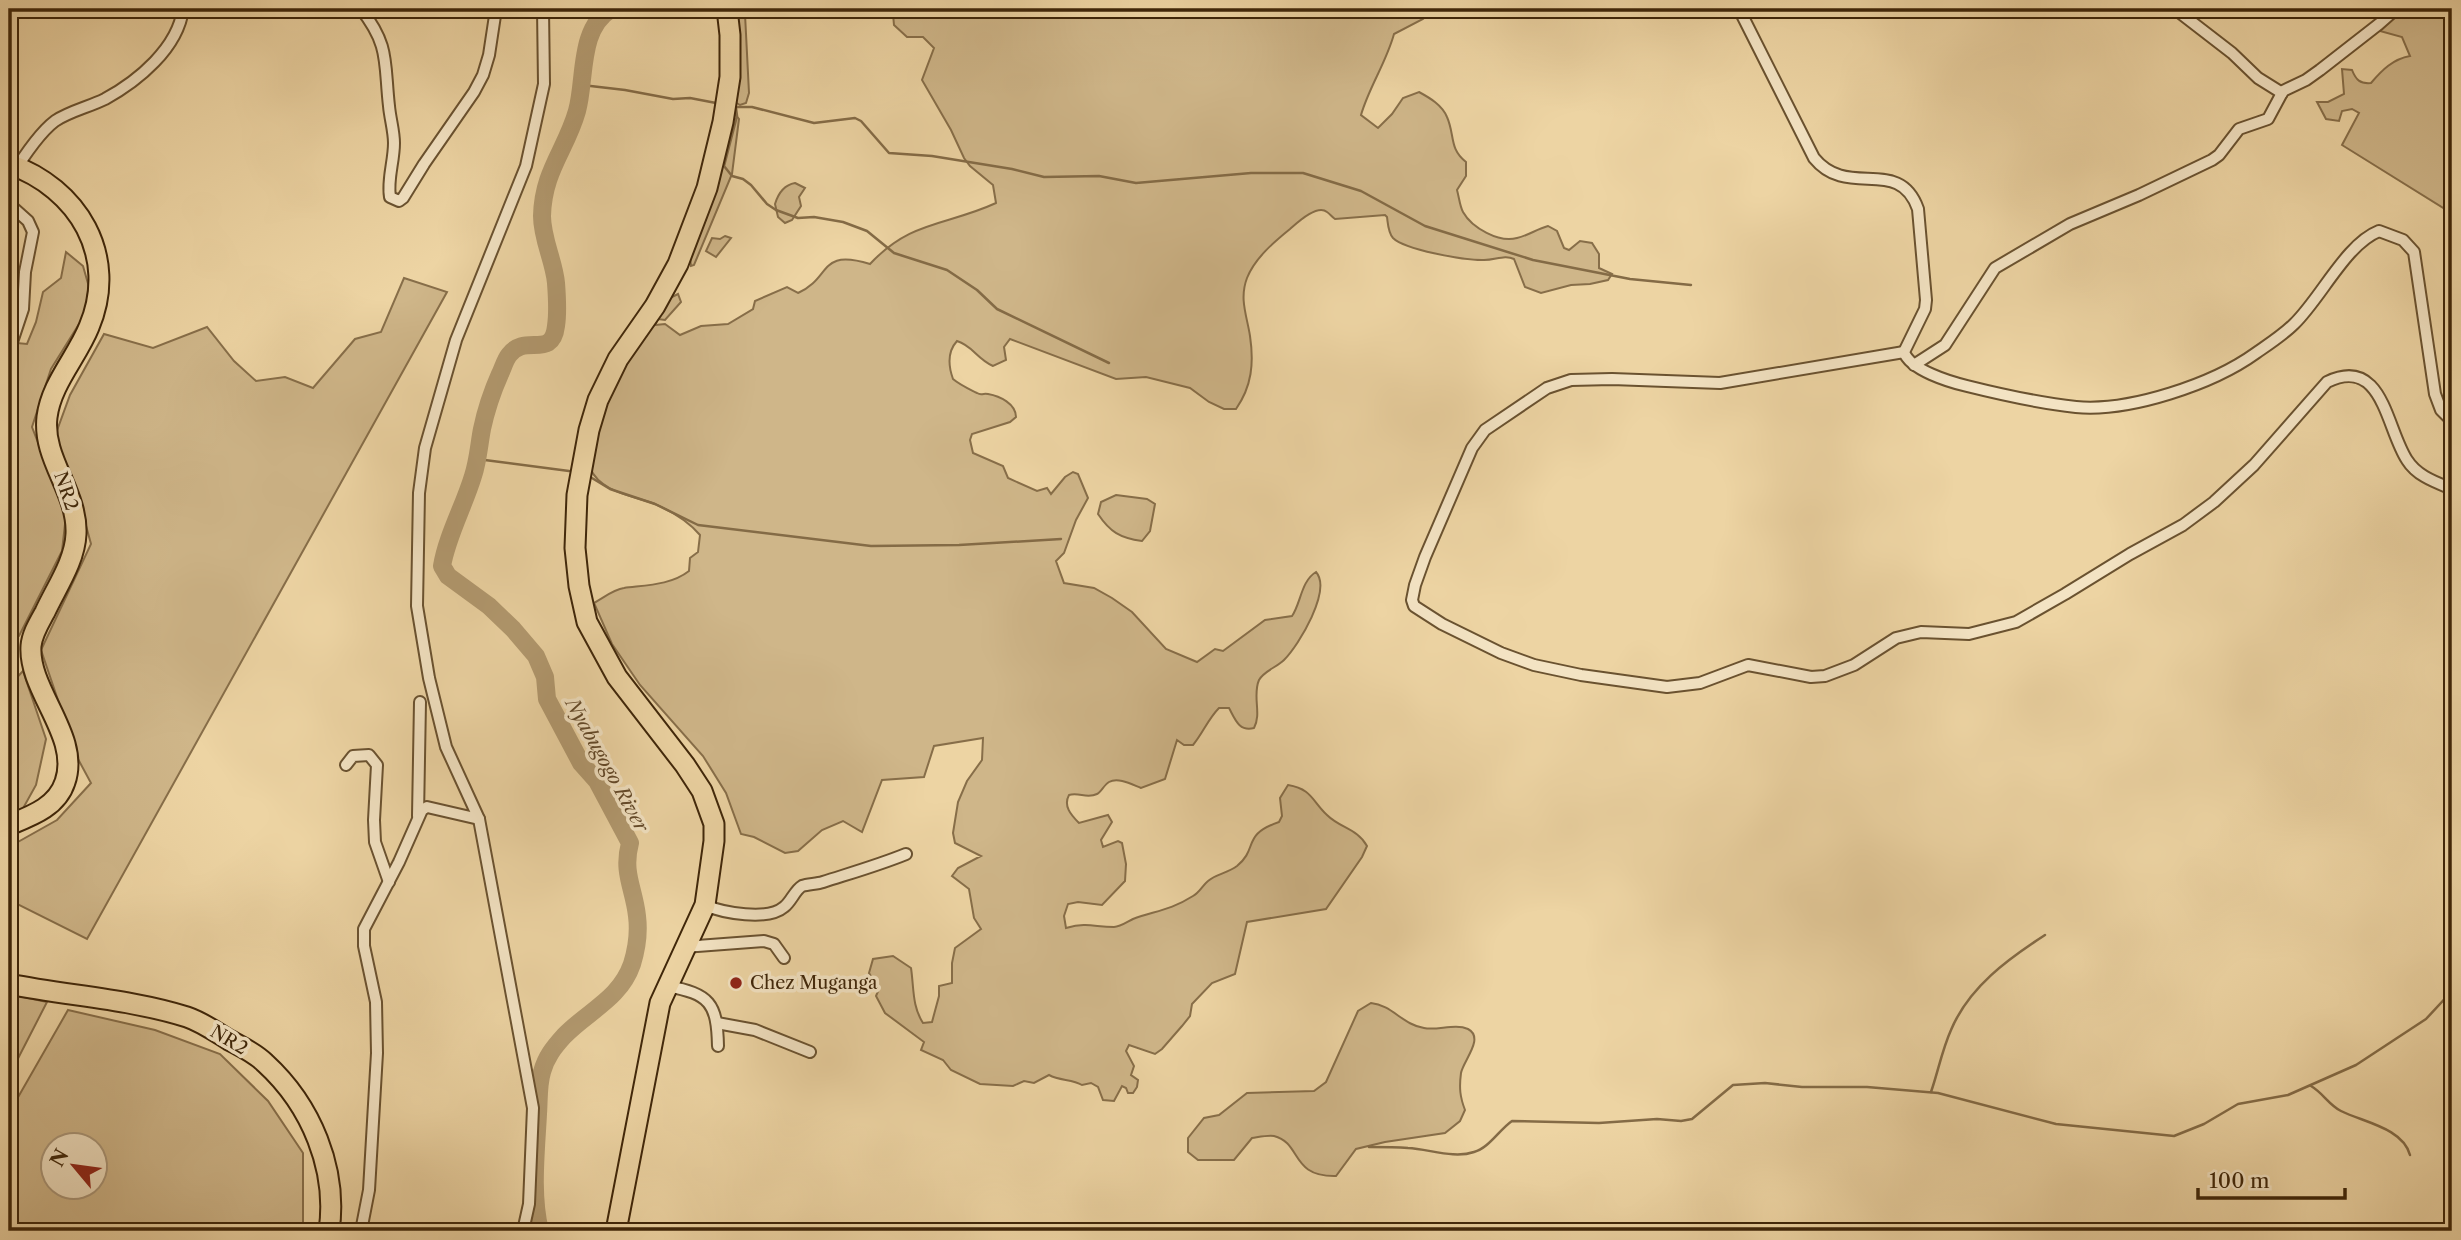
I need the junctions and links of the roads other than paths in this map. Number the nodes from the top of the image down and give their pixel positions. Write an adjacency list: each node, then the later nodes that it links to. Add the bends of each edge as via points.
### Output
1 (183, 9): 10 (street, via 174,36 154,61 105,99 54,122)
2 (362, 9): 3 (street, via 381,39 386,57 394,144 389,189 390,197 399,201 483,75)
3 (496, 9)
4 (543, 9): 20 (street, via 544,84 526,166 456,340 425,448 419,494 417,606 429,678 446,747)
5 (726, 9): 24 (highway, via 730,77 707,188 678,264 618,359 598,400 579,473 575,517 579,586 591,631 617,677 685,765 710,809 714,841)
6 (1739, 9): 13 (street, via 1821,166 1850,179 1894,181 1914,199 1926,309)
7 (2175, 9): 9 (street)
8 (2396, 9): 9 (street, via 2320,70)
9 (2282, 93): 14 (street, via 2268,120 2239,129 2212,160 2070,224 1995,268 1945,345)
10 (12, 170): 21 (highway, NR2 / NR2, via 49,184 81,217 92,241 101,283 90,326 52,398 46,420 51,453 74,506 76,533 72,556 31,645 39,681 66,750 66,780 56,800)
11 (9, 204): 12 (street, via 29,221 33,232 23,309)
12 (9, 351)
13 (1904, 352): 14 (street); 16 (street, via 1720,383 1571,380 1547,388 1485,430 1472,448 1421,566 1412,600 1415,607 1501,653 1581,675 1667,687 1700,683 1748,665 1825,676 1854,665 1896,638 1921,632 1969,634 2016,622 2065,594 2214,502 2254,465 2327,382 2341,375 2376,389 2406,459 2425,477)
14 (1914, 365): 15 (street, via 1951,382 2079,407 2178,392 2253,355 2293,325 2359,243 2379,231 2403,240 2414,252 2435,394)
15 (2452, 421)
16 (2452, 489)
17 (420, 702): 19 (street)
18 (346, 765): 23 (street, via 354,756 369,755 377,765 375,842)
19 (418, 816): 20 (street, via 427,807); 23 (street)
20 (479, 819): 34 (street, via 533,1108 529,1204)
21 (9, 825)
22 (906, 854): 24 (street, via 800,887 783,909 770,913 741,913)
23 (389, 882): 33 (street, via 367,920 364,937 376,1002 377,1053 369,1190)
24 (705, 905): 25 (highway)
25 (684, 947): 26 (street, via 764,941 774,944); 28 (highway)
26 (784, 958)
27 (9, 984): 32 (highway, NR2 / NR2, via 190,1018 263,1061 282,1079 303,1111 324,1155 330,1178)
28 (667, 986): 29 (street, via 705,997); 35 (highway)
29 (717, 1023): 30 (street); 31 (street, via 755,1030)
30 (718, 1046)
31 (810, 1052)
32 (329, 1231)
33 (361, 1231)
34 (523, 1231)
35 (616, 1231)

